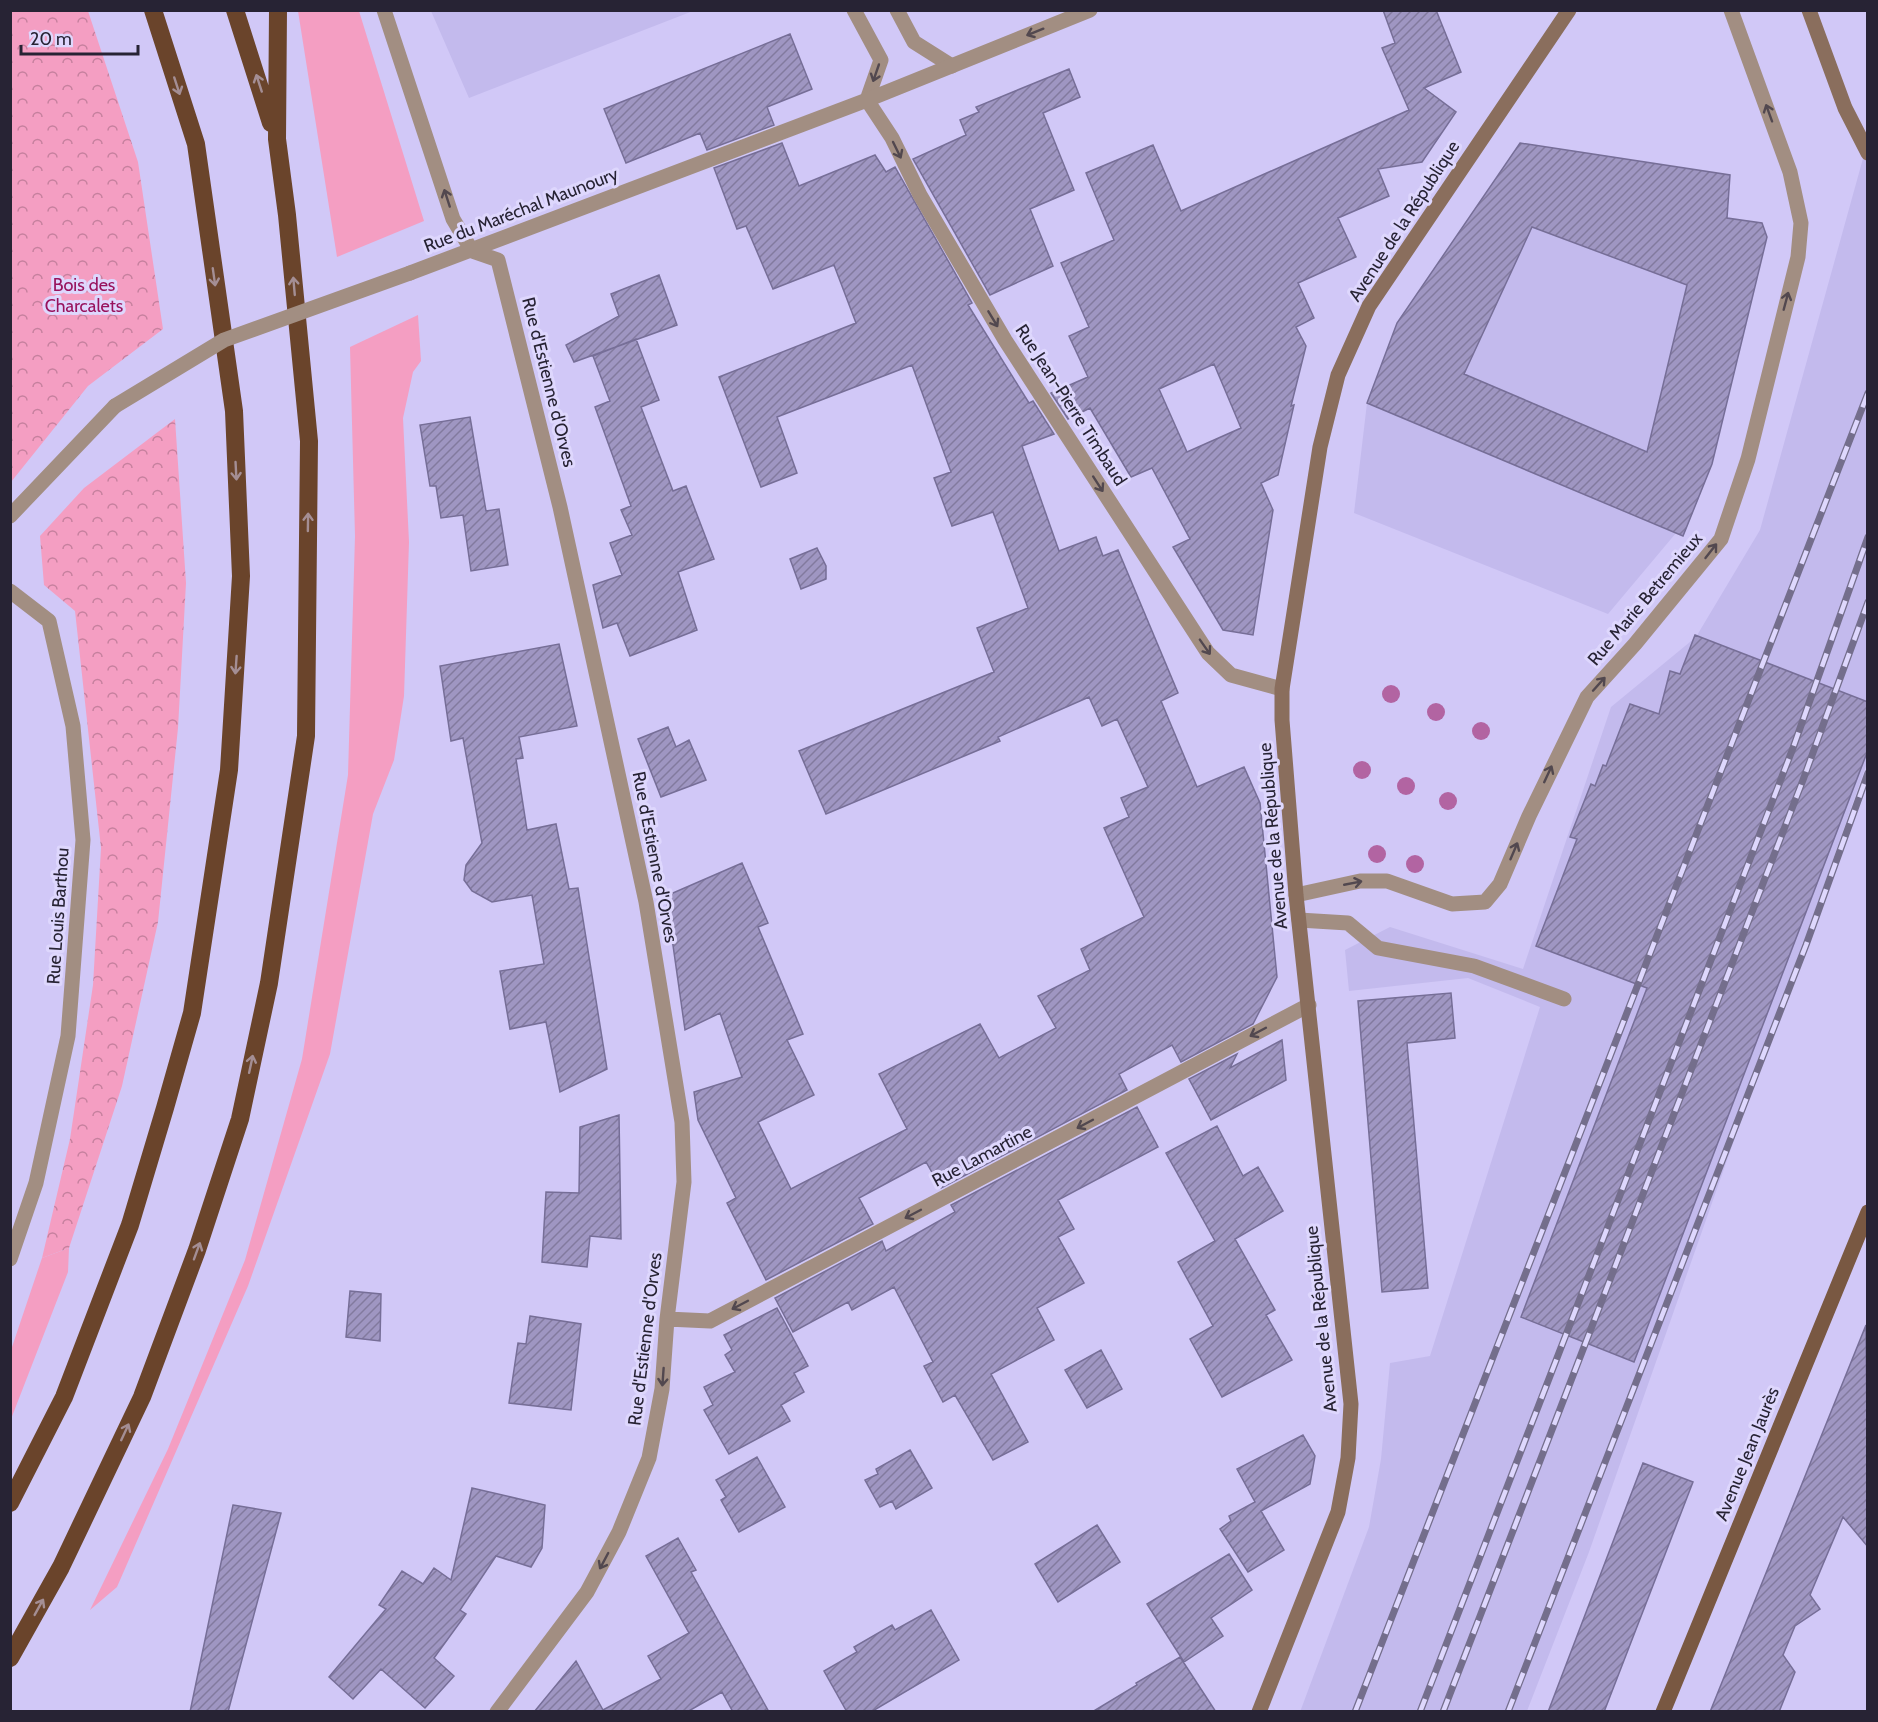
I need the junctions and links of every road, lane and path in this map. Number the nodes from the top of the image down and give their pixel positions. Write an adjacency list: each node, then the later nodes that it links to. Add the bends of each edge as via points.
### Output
1 (153, 10): 26 (highway, one-way to 26, via 196,144 234,411 241,576 229,770 192,1013 136,1204 64,1397)
2 (235, 10): 13 (highway, one-way to 2)
3 (278, 10): 13 (highway)
4 (384, 10): 15 (street, one-way to 4, via 453,219)
5 (854, 10): 12 (street, one-way to 12, via 881,60)
6 (897, 10): 11 (street, via 914,42)
7 (1090, 10): 11 (street, Rue du Maréchal Maunoury, one-way to 11)
8 (1569, 10): 18 (street, Avenue de la République, via 1369,306 1338,375 1320,447)
9 (1731, 10): 19 (street, Rue Marie Betremieux, one-way to 9, via 1360,881 1387,881 1452,904 1485,902 1500,884 1587,698 1721,539 1748,459 1798,257 1801,223 1790,172)
10 (1809, 10): 14 (street, via 1845,108)
11 (952, 66): 12 (street, Rue du Maréchal Maunoury)
12 (867, 100): 15 (street, Rue du Maréchal Maunoury); 18 (street, Rue Jean-Pierre Timbaud, one-way to 18, via 1005,340 1208,653 1232,675)
13 (277, 139): 27 (highway, one-way to 13, via 61,1568 146,1386 240,1119 268,983 306,724 309,441)
14 (1868, 153)
15 (472, 251): 16 (street, Rue du Maréchal Maunoury, bridge, via 224,340 115,406); 25 (street, Rue d'Estienne d'Orves, via 498,260 563,518 646,902 682,1122 684,1182)
16 (10, 516)
17 (10, 591): 24 (street, Rue Louis Barthou, via 50,621 74,726 83,840 68,1036 36,1183)
18 (1282, 689): 19 (street, Avenue de la République)
19 (1296, 895): 20 (street, Avenue de la République)
20 (1299, 920): 21 (street, via 1348,923 1378,948 1474,966); 22 (street, Avenue de la République)
21 (1564, 999)
22 (1309, 1005): 25 (street, Rue Lamartine, one-way to 25, via 710,1321); 29 (street, Avenue de la République, via 1351,1404 1348,1458 1338,1512)
23 (1868, 1212): 30 (main road, Avenue Jean Jaurès)
24 (10, 1259)
25 (667, 1319): 28 (street, Rue d'Estienne d'Orves, one-way to 28, via 662,1389 649,1458 619,1532 587,1592)
26 (10, 1503)
27 (10, 1658)
28 (497, 1712)
29 (1259, 1712)
30 (1663, 1712)

